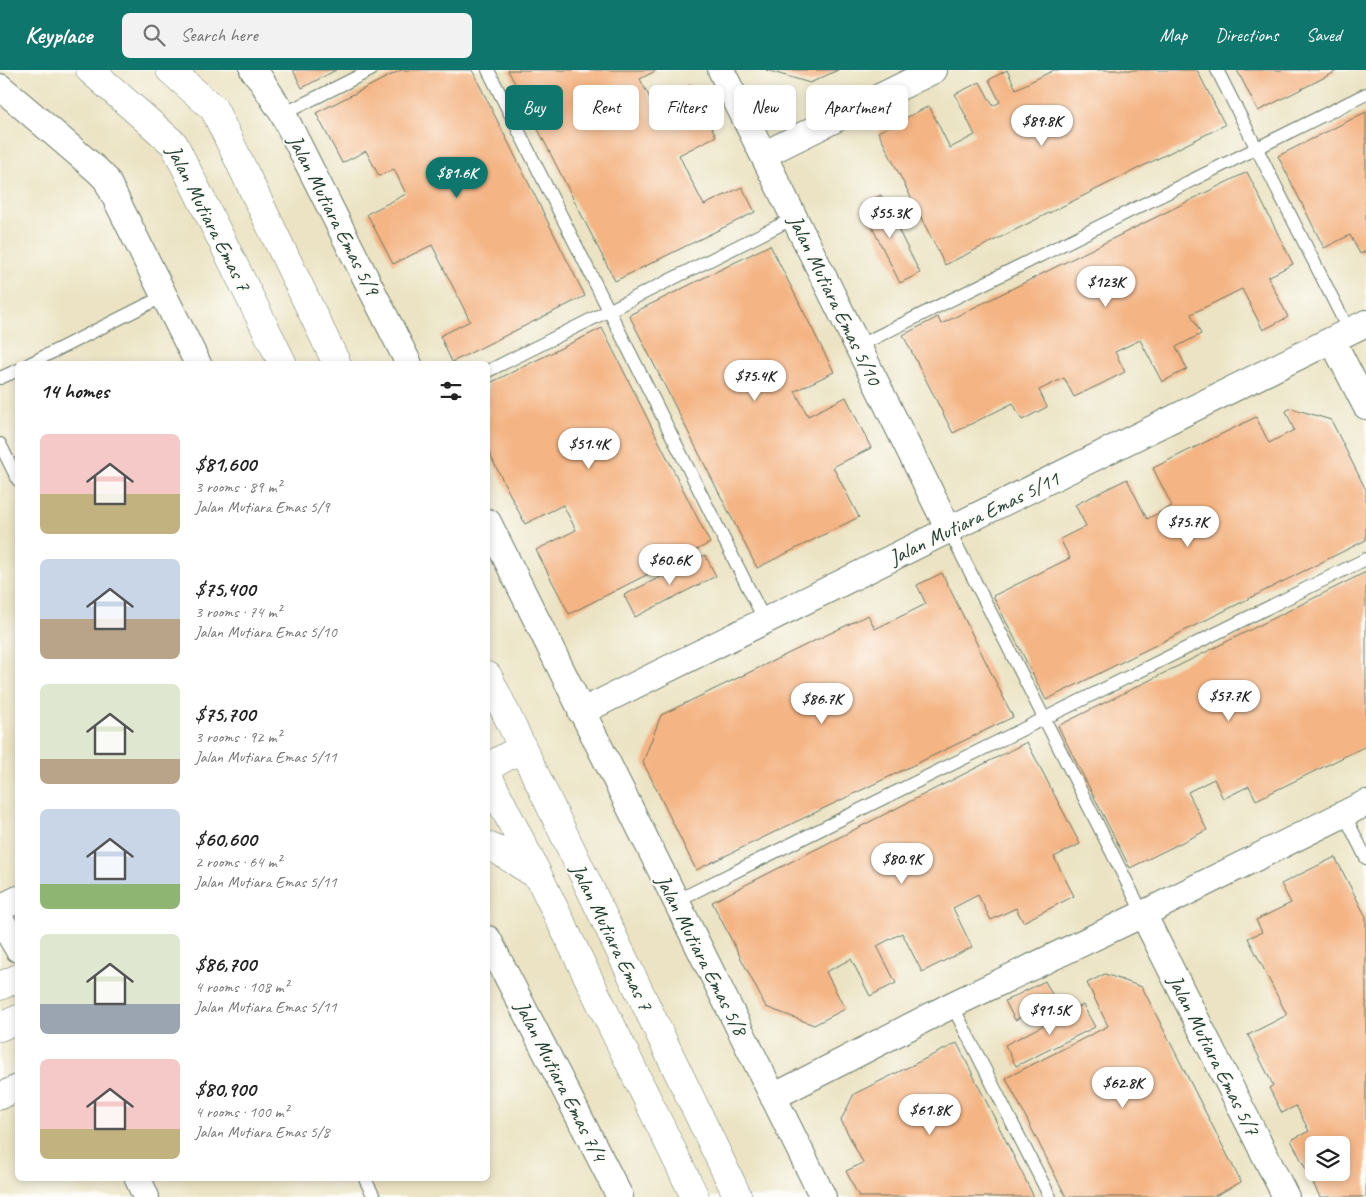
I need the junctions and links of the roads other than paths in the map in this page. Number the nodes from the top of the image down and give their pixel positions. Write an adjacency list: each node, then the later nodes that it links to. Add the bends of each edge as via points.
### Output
1 (90, 70): 21 (street, Jalan Mutiara Emas 7, via 174,144)
2 (170, 70): 22 (street, via 214,109)
3 (253, 70): 11 (street, Jalan Mutiara Emas 5/9)
4 (371, 70): 11 (lane)
5 (488, 70): 16 (lane)
6 (721, 70): 13 (street, Jalan Mutiara Emas 5/10)
7 (934, 70): 13 (street)
8 (1217, 70): 12 (lane)
9 (0, 88): 15 (street, via 106,179)
10 (1366, 94): 12 (lane)
11 (283, 114): 23 (street, Jalan Mutiara Emas 5/9)
12 (1256, 148): 17 (lane); 18 (lane)
13 (763, 155): 14 (street, Jalan Mutiara Emas 5/10)
14 (794, 218): 16 (lane); 18 (street, Jalan Mutiara Emas 5/10)
15 (164, 296): 19 (lane); 20 (street)
16 (609, 311): 24 (lane); 33 (lane)
17 (1349, 331): 27 (street); 31 (street, Jalan Mutiara Emas 5/11)
18 (858, 346): 31 (street, Jalan Mutiara Emas 5/10)
19 (35, 361)
20 (196, 361)
21 (282, 361)
22 (336, 361)
23 (407, 361)
24 (490, 370)
25 (15, 371): 26 (lane)
26 (0, 378)
27 (1366, 406)
28 (0, 444): 29 (lane)
29 (15, 474)
30 (490, 526): 35 (street)
31 (949, 530): 33 (street, Jalan Mutiara Emas 5/11); 36 (lane)
32 (1366, 559): 36 (lane)
33 (765, 621): 35 (street, Jalan Mutiara Emas 5/11)
34 (490, 686): 37 (street, Jalan Mutiara Emas 7)
35 (581, 712): 46 (street, Jalan Mutiara Emas 5/8)
36 (1045, 718): 46 (lane); 48 (lane)
37 (498, 724): 38 (street, Jalan Mutiara Emas 7)
38 (522, 748): 39 (street); 66 (street, Jalan Mutiara Emas 7)
39 (490, 765)
40 (490, 780): 44 (street, Jalan Mutiara Emas 7)
41 (1355, 809): 43 (lane); 48 (street)
42 (490, 847): 44 (street)
43 (1366, 858)
44 (539, 877): 65 (street, Jalan Mutiara Emas 7)
45 (15, 901): 47 (street)
46 (676, 901): 59 (street, Jalan Mutiara Emas 5/8)
47 (0, 908)
48 (1143, 914): 54 (street); 69 (street, Jalan Mutiara Emas 5/7)
49 (0, 918): 51 (street)
50 (490, 943): 64 (street, Jalan Mutiara Emas 7/4)
51 (15, 944)
52 (15, 979): 53 (street)
53 (0, 986)
54 (952, 1005): 59 (street); 68 (lane)
55 (15, 1020): 56 (street)
56 (0, 1027)
57 (15, 1089): 58 (street)
58 (0, 1096)
59 (773, 1097): 67 (street, Jalan Mutiara Emas 5/8)
60 (139, 1181): 62 (street)
61 (366, 1181): 63 (lane)
62 (146, 1197)
63 (374, 1197)
64 (620, 1197)
65 (695, 1197)
66 (738, 1197)
67 (823, 1197)
68 (1050, 1197)
69 (1286, 1197)

